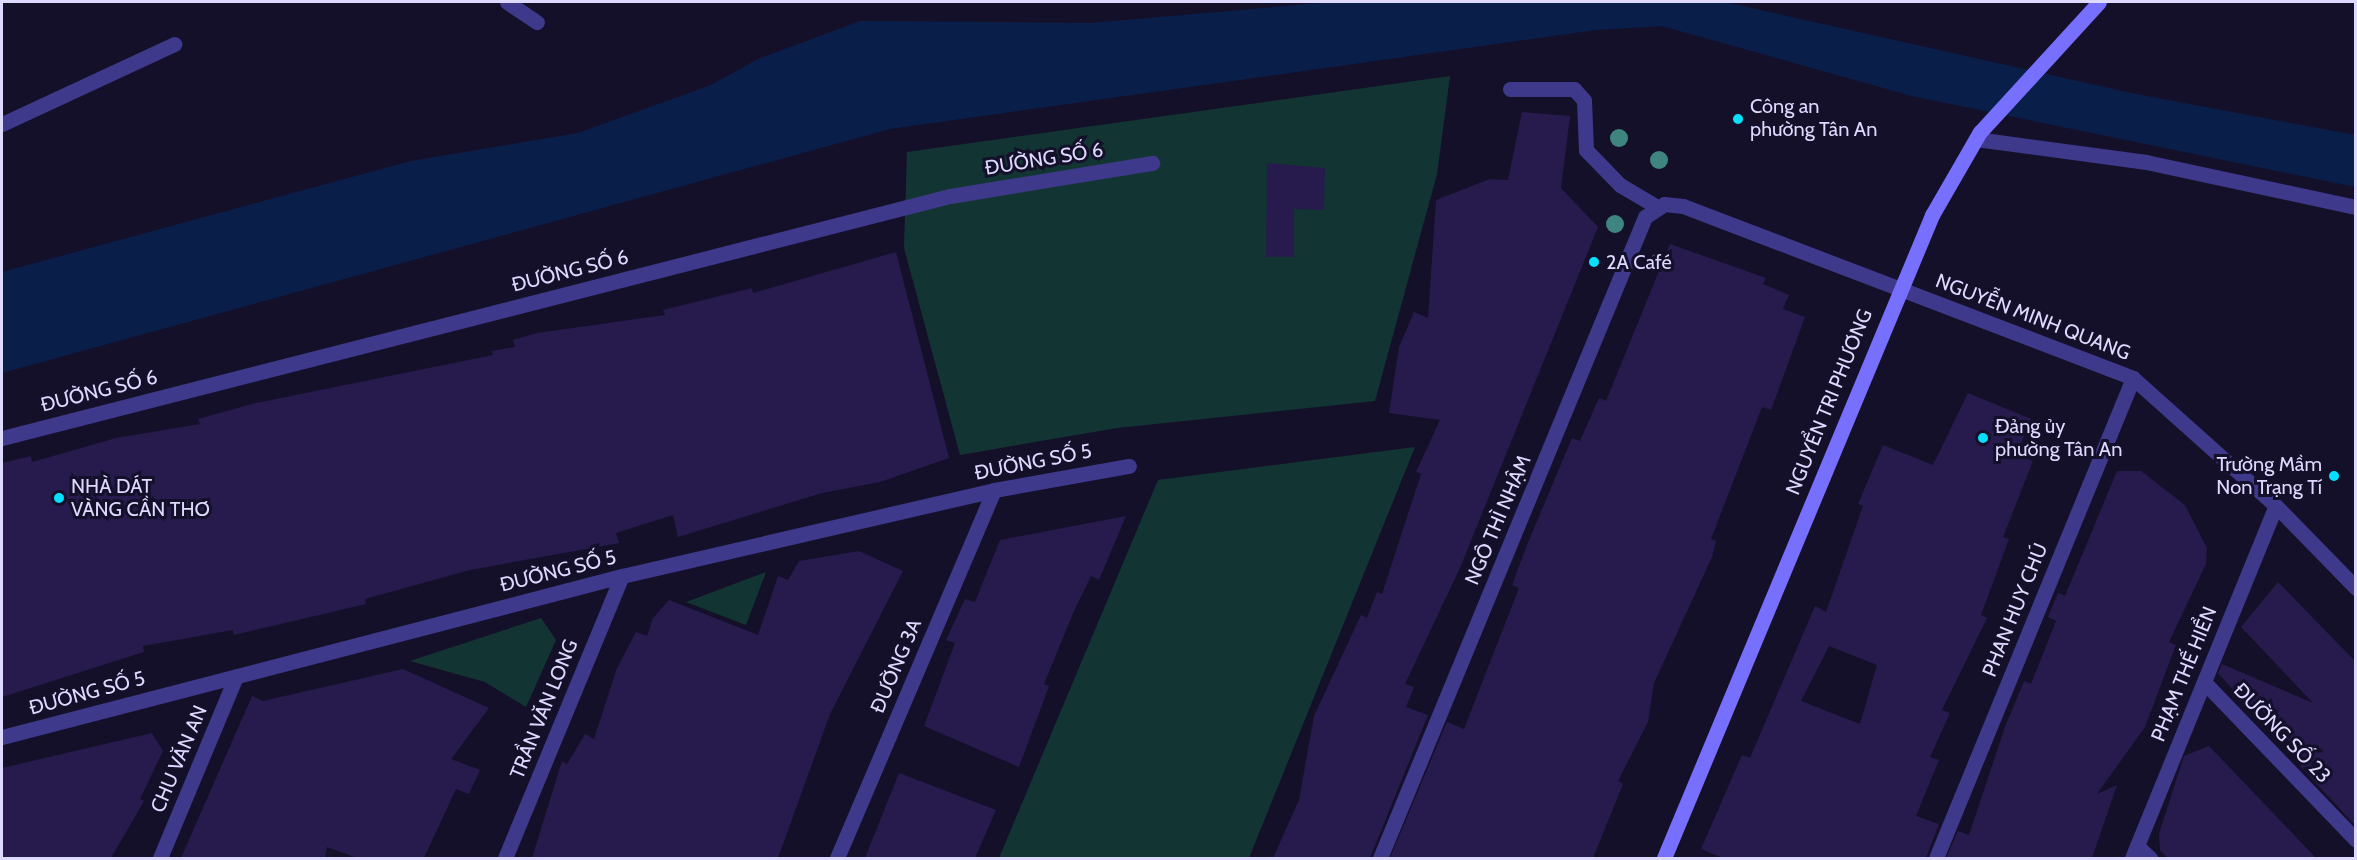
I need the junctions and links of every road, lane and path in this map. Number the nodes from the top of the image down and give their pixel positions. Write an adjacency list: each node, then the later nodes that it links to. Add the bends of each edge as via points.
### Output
1 (507, 2): 3 (street)
2 (2099, 2): 7 (street, NGUYỂN TRI PHƯƠNG)
3 (537, 22)
4 (174, 44): 6 (street)
5 (1510, 88): 9 (street, NGUYỄN MINH QUANG, via 1574,89 1584,100 1586,150 1620,185)
6 (2, 124)
7 (1978, 136): 10 (street, via 2145,162); 11 (street, NGUYỂN TRI PHƯƠNG)
8 (1152, 163): 13 (street, ĐƯỜNG SỐ 6, via 950,196)
9 (1661, 206): 11 (street, NGUYỄN MINH QUANG, via 1683,206); 27 (street, NGÔ THÌ NHẬM, via 1646,217)
10 (2355, 207)
11 (1898, 289): 12 (street, NGUYỄN MINH QUANG); 28 (street, NGUYỂN TRI PHƯƠNG)
12 (2133, 378): 16 (street, NGUYỄN MINH QUANG); 29 (street, PHAN HUY CHÚ)
13 (2, 438)
14 (1129, 466): 15 (street, ĐƯỜNG SỐ 5)
15 (994, 490): 17 (street, ĐƯỜNG SỐ 5); 26 (street, ĐƯỜNG 3A)
16 (2276, 506): 18 (street, NGUYỄN MINH QUANG); 20 (street, PHẠM THẾ HIỂN)
17 (622, 576): 19 (street, ĐƯỜNG SỐ 5); 25 (street, TRẦN VĂN LONG)
18 (2355, 588)
19 (236, 676): 21 (street, ĐƯỜNG SỐ 5); 24 (street, CHU VĂN AN)
20 (2204, 682): 22 (street, ĐƯỜNG SỐ 23); 23 (street, PHẠM THẾ HIỂN)
21 (2, 737)
22 (2355, 840)
23 (2135, 852): 30 (street)
24 (160, 858)
25 (505, 858)
26 (837, 858)
27 (1380, 858)
28 (1664, 858)
29 (1936, 858)
30 (2150, 858)

